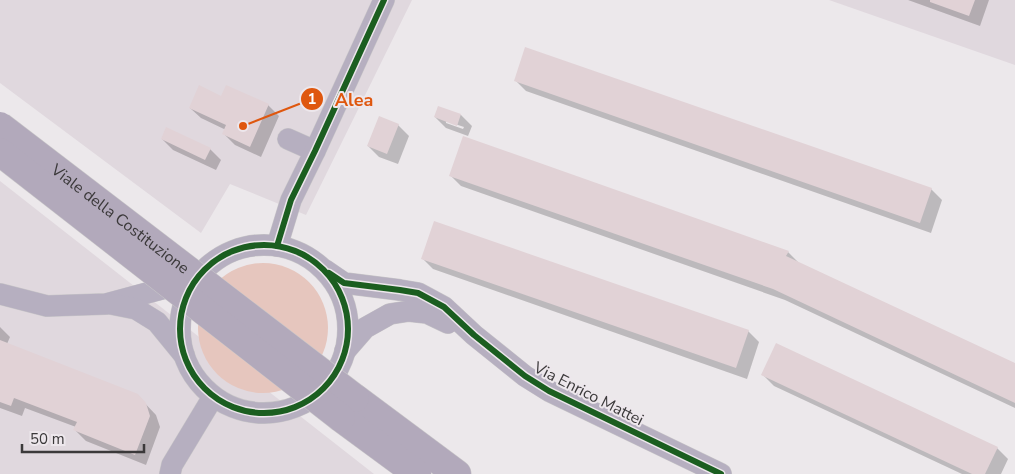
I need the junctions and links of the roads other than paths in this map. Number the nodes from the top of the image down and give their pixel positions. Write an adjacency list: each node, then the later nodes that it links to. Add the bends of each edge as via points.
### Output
1 (384, 0): 4 (street)
2 (0, 126): 15 (highway, Viale della Costituzione, bridge)
3 (288, 139): 4 (street)
4 (315, 151): 6 (street, via 291,200)
5 (0, 152): 15 (highway, Viale della Costituzione, bridge)
6 (277, 246): 7 (street, via 292,250); 8 (street, via 254,246 232,251 212,263)
7 (320, 266): 11 (street, Via Enrico Mattei, via 344,283 418,294 444,306); 12 (street, via 335,284 344,305 348,328)
8 (196, 279): 10 (street); 13 (street, via 184,303 181,320)
9 (0, 294): 10 (street, via 47,306)
10 (106, 304): 13 (street, via 136,309 157,322)
11 (474, 335): 12 (street, Via Enrico Mattei, via 427,313 410,311 390,314 364,328); 19 (street, Via Enrico Mattei, via 549,391)
12 (345, 351): 14 (street, via 336,373 321,391 302,404 280,412 249,412)
13 (184, 355): 14 (street, via 196,378)
14 (213, 397): 16 (street, via 172,464)
15 (348, 408): 17 (highway); 18 (highway, Viale della Costituzione)
16 (170, 474)
17 (417, 474)
18 (457, 474)
19 (721, 474)

